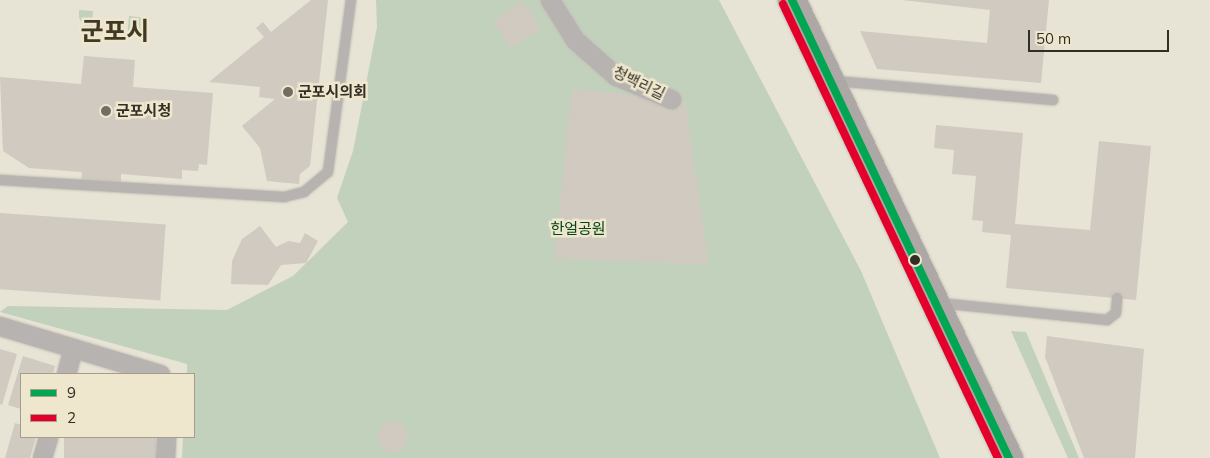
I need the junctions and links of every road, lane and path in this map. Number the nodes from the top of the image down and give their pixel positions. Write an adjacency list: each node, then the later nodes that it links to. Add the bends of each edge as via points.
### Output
1 (351, 0): 7 (lane, via 328,172 304,192 284,197)
2 (550, 0): 5 (street, 청백리길, via 575,40 616,76)
3 (792, 0): 4 (street)
4 (834, 81): 6 (lane); 9 (street)
5 (671, 98)
6 (1053, 100)
7 (0, 180)
8 (1117, 298): 9 (lane, via 1116,313 1107,320)
9 (938, 303): 18 (street)
10 (0, 326): 11 (street)
11 (73, 348): 12 (street); 13 (street)
12 (66, 373)
13 (157, 373)
14 (48, 438): 16 (street)
15 (166, 438): 17 (street)
16 (42, 458)
17 (165, 458)
18 (1009, 458)

